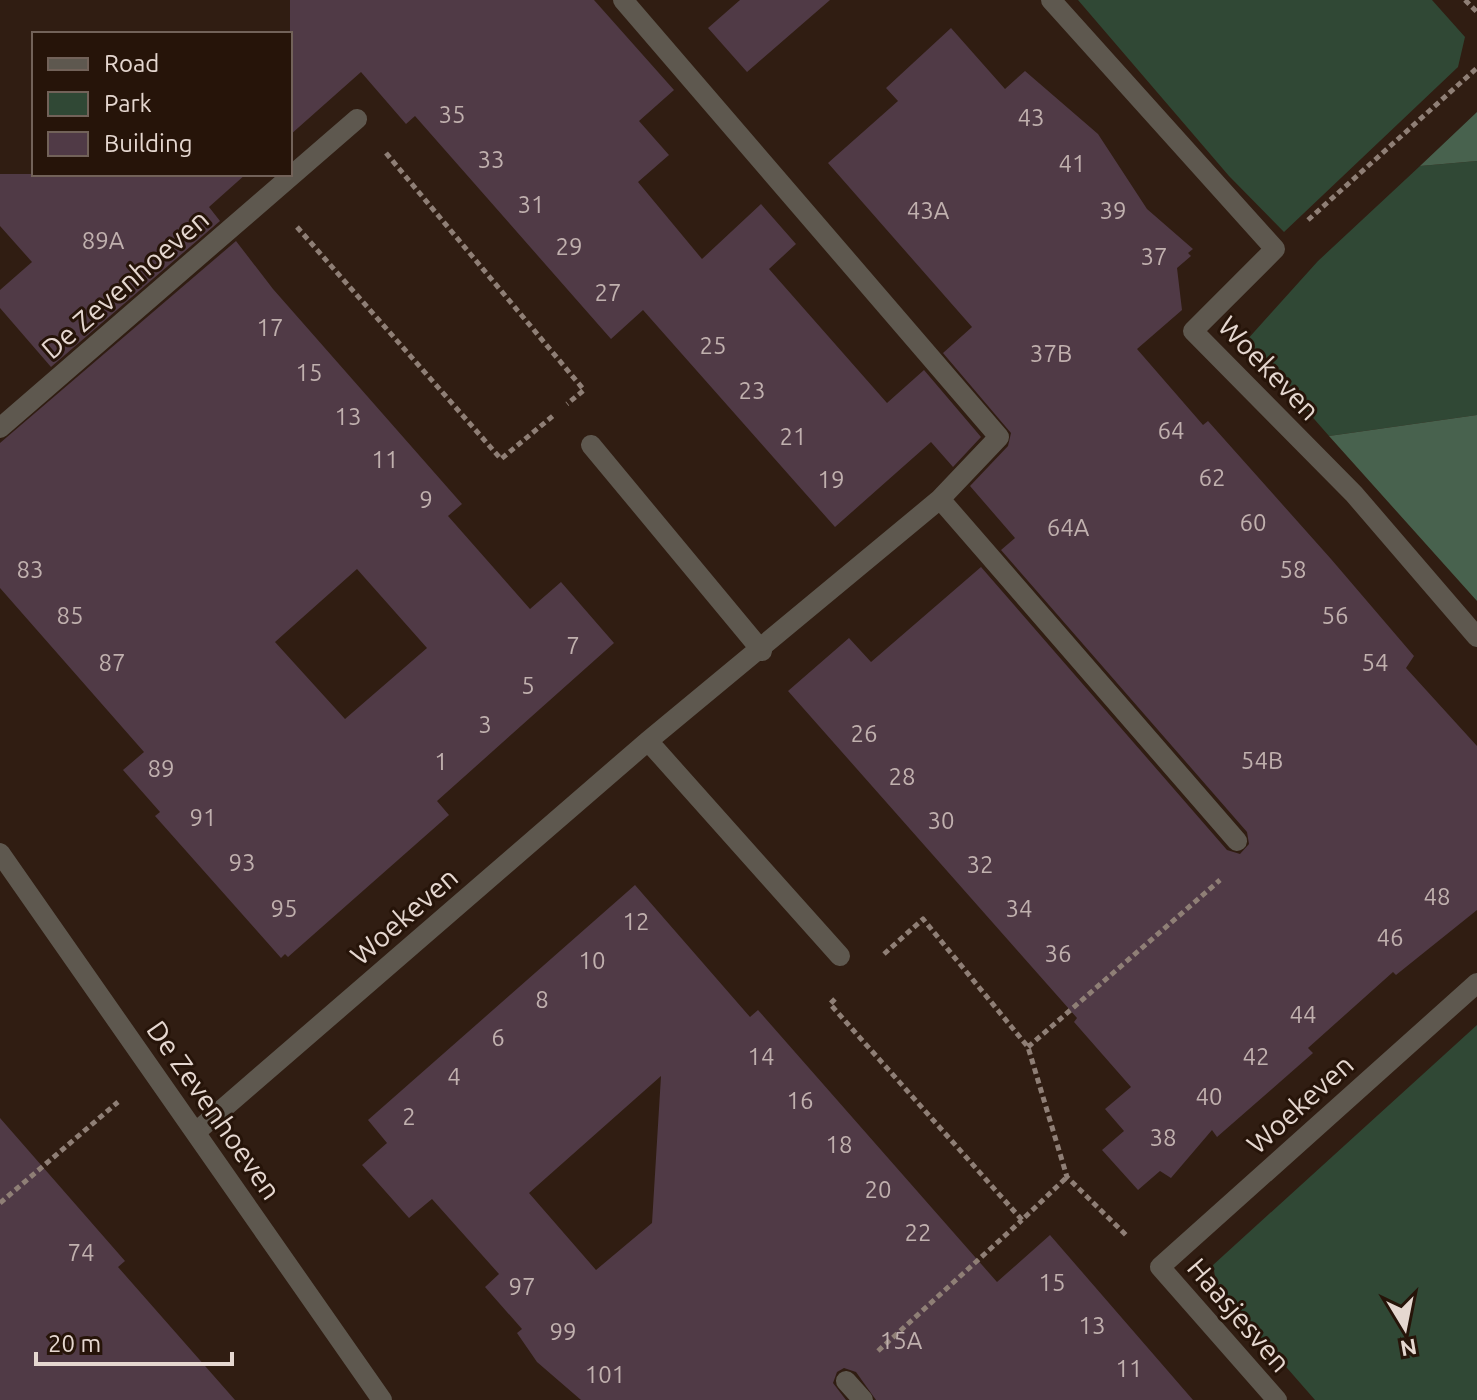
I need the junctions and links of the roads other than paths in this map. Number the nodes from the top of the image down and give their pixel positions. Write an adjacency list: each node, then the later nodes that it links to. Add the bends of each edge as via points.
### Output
1 (623, 0): 8 (street, Woekeven, via 999,437)
2 (1051, 0): 9 (street, Woekeven, via 1275,249 1193,331 1354,494)
3 (357, 119): 4 (street, De Zevenhoeven)
4 (292, 176)
5 (292, 176): 6 (street, De Zevenhoeven)
6 (0, 428)
7 (591, 445): 10 (street)
8 (940, 499): 10 (street, Woekeven); 12 (street)
9 (1477, 637)
10 (762, 651): 11 (street, Woekeven)
11 (648, 741): 14 (street); 16 (street, Woekeven)
12 (1237, 841)
13 (0, 853): 16 (street, De Zevenhoeven)
14 (840, 956)
15 (1477, 983): 17 (street, Woekeven)
16 (196, 1132): 19 (street, De Zevenhoeven)
17 (1160, 1267): 21 (street, Haasjesven)
18 (846, 1381): 20 (street)
19 (382, 1400)
20 (863, 1400)
21 (1277, 1400)

